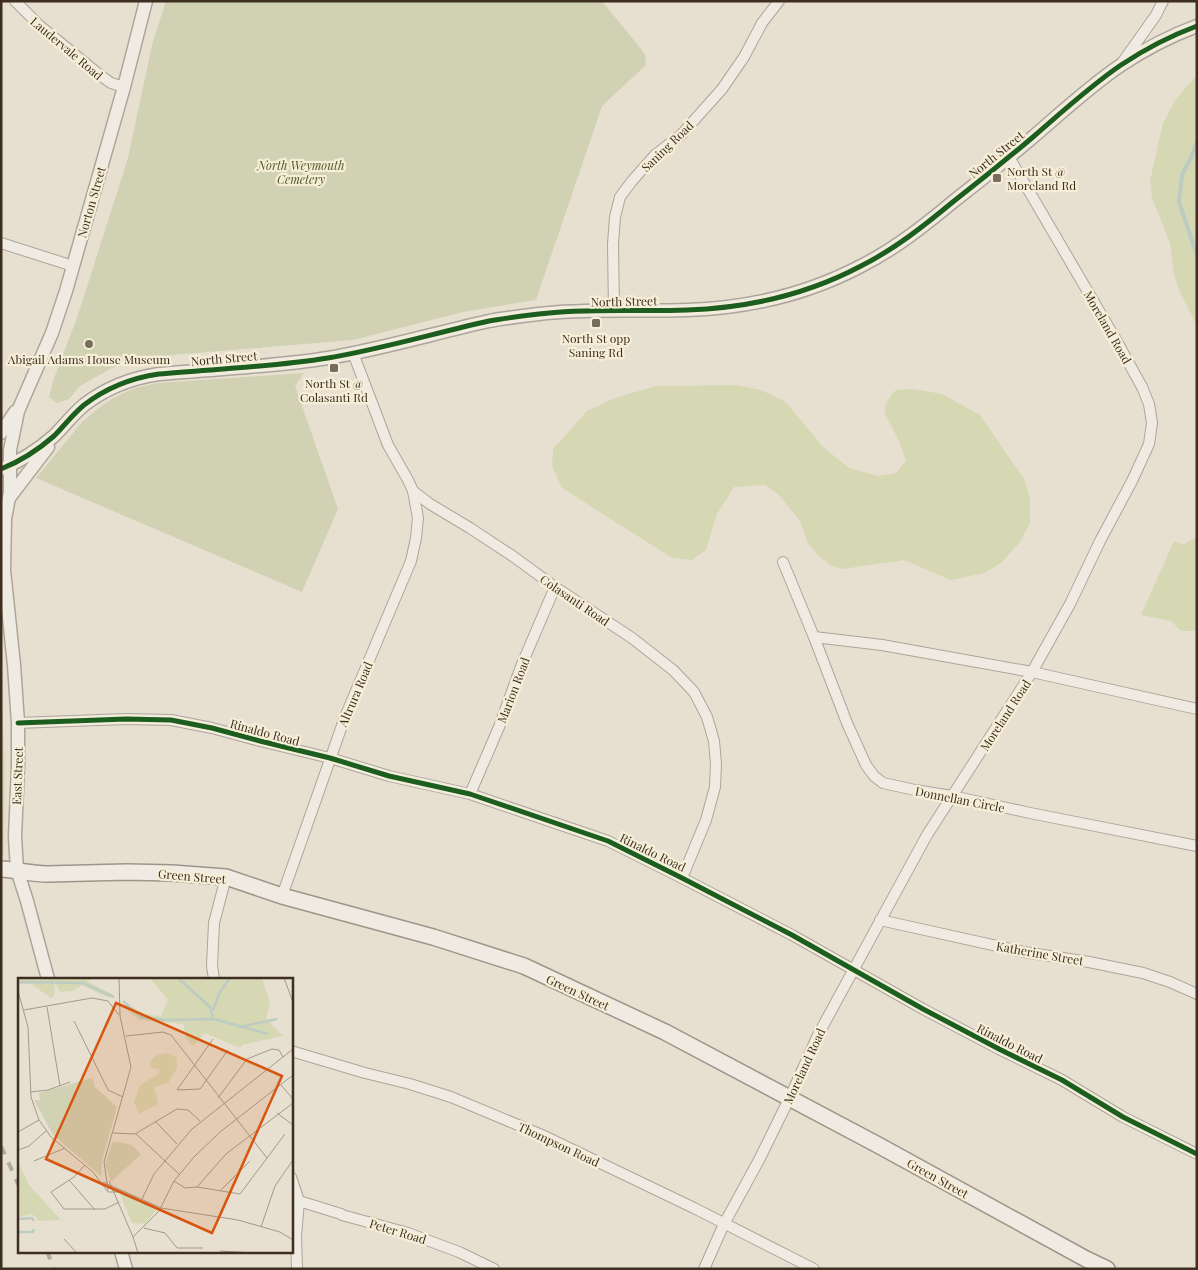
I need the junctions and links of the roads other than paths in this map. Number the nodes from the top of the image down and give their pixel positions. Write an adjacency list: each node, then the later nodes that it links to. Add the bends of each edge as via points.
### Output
1 (15, 1): 7 (street, Laudervale Road, via 101,76)
2 (146, 1): 7 (street, Norton Street)
3 (779, 1): 11 (street, Saning Road, via 722,89 681,135 655,155 620,197 613,244)
4 (1163, 1): 6 (street)
5 (1197, 26): 6 (street, North Street, via 1148,48)
6 (1121, 65): 8 (street, North Street)
7 (124, 87): 10 (street, Norton Street)
8 (1009, 158): 11 (street, North Street, via 892,249 831,280 778,298 719,308); 23 (street, Moreland Road, via 1142,387 1152,423 1148,444 1132,481)
9 (1, 243): 10 (street)
10 (73, 266): 13 (street, Norton Street, via 52,333)
11 (614, 310): 12 (street, North Street, via 504,318)
12 (353, 353): 14 (street, North Street, via 143,376 100,394 78,410); 17 (street, Colasanti Road, via 388,445)
13 (23, 399): 15 (street, Norton Street); 16 (street, Norton Street)
14 (65, 425): 16 (street, North Street, via 28,456); 18 (street, North Street)
15 (1, 432)
16 (5, 467): 18 (street, Norton Street)
17 (413, 492): 21 (street, Colasanti Road); 26 (street, Altrura Road, via 418,518 411,561)
18 (5, 503): 20 (street, East Street)
19 (783, 562): 22 (street, Donnellan Circle)
20 (2, 568): 25 (street, East Street)
21 (555, 587): 27 (street, Marion Road); 33 (street, Colasanti Road, via 632,638 673,670 694,692 707,718 714,741 714,787 706,820)
22 (814, 637): 23 (street, via 882,644); 28 (street, Donnellan Circle, via 847,723 874,776 883,783)
23 (1032, 672): 24 (street); 28 (street, Moreland Road)
24 (1197, 709)
25 (18, 723): 26 (street, Rinaldo Road, via 171,720); 31 (street, East Street)
26 (330, 758): 27 (street, Rinaldo Road, via 389,776); 34 (street, Altrura Road)
27 (470, 794): 33 (street, Rinaldo Road, via 608,842)
28 (952, 796): 29 (street, Donnellan Circle); 35 (street, Moreland Road)
29 (1197, 846)
30 (1, 869): 31 (main road, Green Street)
31 (17, 870): 32 (main road, Green Street, via 36,874 165,872); 37 (street, East Street)
32 (226, 877): 34 (main road, Green Street); 38 (street, via 214,923)
33 (682, 878): 36 (street, Rinaldo Road)
34 (282, 896): 41 (main road, Green Street, via 433,937 524,966 664,1032)
35 (880, 920): 36 (street, Moreland Road); 39 (street, Katherine Street, via 1024,952 1143,973)
36 (854, 970): 41 (street, Moreland Road, via 818,1034); 42 (street, Rinaldo Road)
37 (48, 978)
38 (214, 978)
39 (1197, 994)
40 (292, 1051): 45 (street, Thompson Road, via 451,1097 542,1135)
41 (790, 1097): 45 (street, Moreland Road); 52 (main road, Green Street)
42 (1197, 1154)
43 (292, 1181): 44 (street)
44 (298, 1202): 48 (street); 49 (street, Peter Road, via 408,1232)
45 (724, 1224): 50 (street, Moreland Road); 51 (street, Thompson Road)
46 (121, 1252): 47 (street)
47 (126, 1269)
48 (297, 1269)
49 (494, 1269)
50 (704, 1269)
51 (814, 1269)
52 (1107, 1269)

